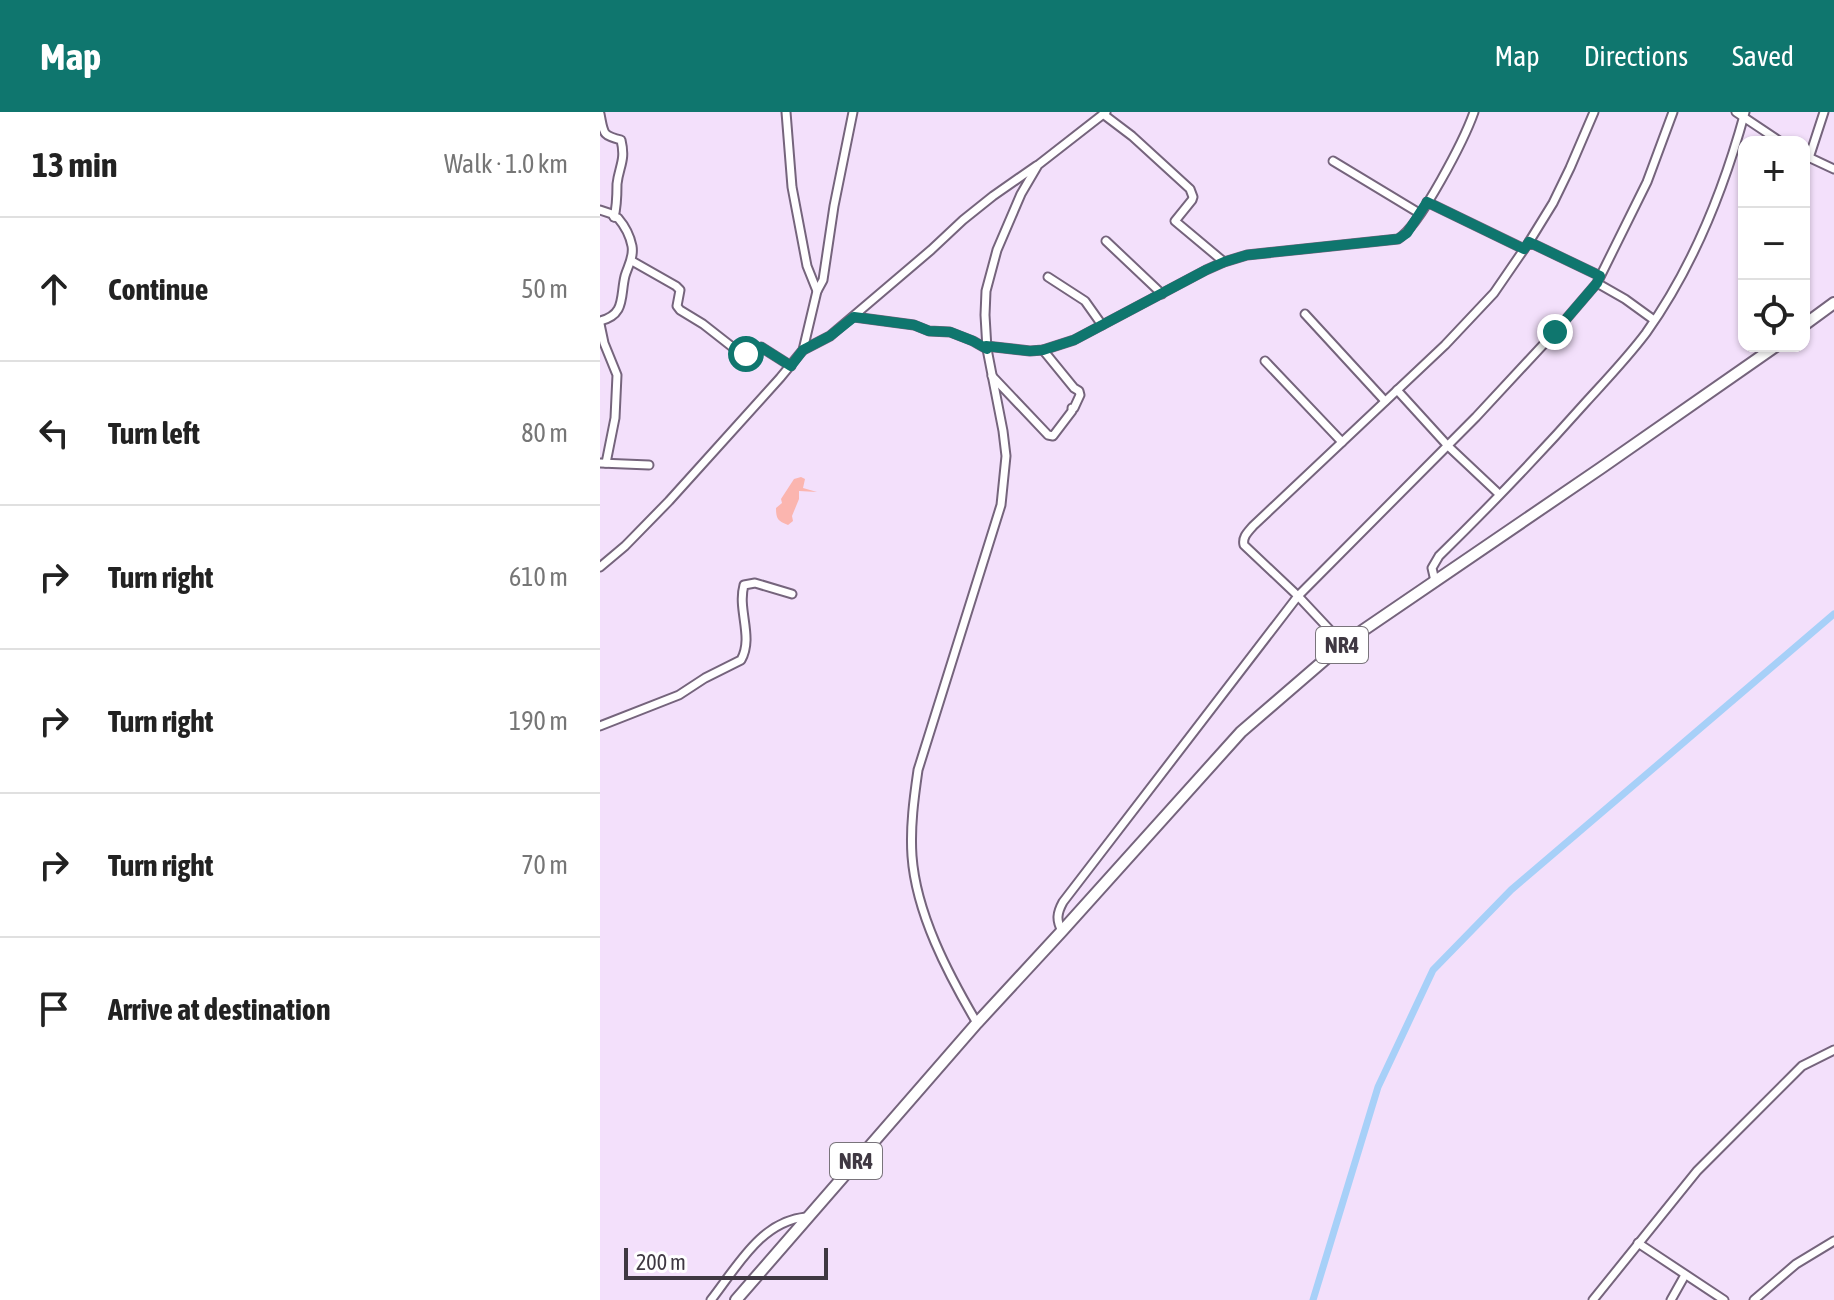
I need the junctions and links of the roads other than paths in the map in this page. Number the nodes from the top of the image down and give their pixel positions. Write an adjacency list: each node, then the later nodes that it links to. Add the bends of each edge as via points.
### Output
1 (786, 112): 27 (street, via 792,187)
2 (853, 112): 27 (street)
3 (1474, 112): 17 (street)
4 (1594, 112): 22 (street, via 1553,203)
5 (1673, 112): 26 (street, via 1647,182)
6 (1736, 112): 10 (street)
7 (1824, 112): 12 (street)
8 (1105, 113): 15 (street); 24 (street, via 1190,189 1192,200 1175,221)
9 (600, 114): 20 (street, via 604,133 621,140 623,153)
10 (1745, 115): 11 (street); 32 (street, via 1707,223)
11 (1773, 136)
12 (1810, 149)
13 (1810, 158): 16 (street)
14 (1333, 161): 19 (street)
15 (1038, 165): 31 (street, via 963,220); 36 (street, via 997,250 986,291)
16 (1834, 169)
17 (1427, 202): 19 (street); 22 (street)
18 (600, 210): 20 (street)
19 (1419, 213): 24 (street, via 1407,233 1392,241 1261,253)
20 (614, 217): 23 (street, via 630,240)
21 (1106, 241): 28 (street)
22 (1526, 246): 26 (street); 43 (street, via 1494,293)
23 (632, 261): 34 (street, via 618,311); 41 (street, via 676,286 680,310 740,353 761,347)
24 (1224, 262): 28 (street)
25 (1048, 277): 35 (street, via 1085,301)
26 (1598, 280): 32 (street); 46 (street)
27 (817, 291): 37 (street)
28 (1162, 294): 35 (street)
29 (1834, 303): 33 (highway)
30 (1305, 314): 44 (street)
31 (854, 317): 36 (street, via 950,332); 37 (street)
32 (1654, 320): 49 (street, via 1544,450)
33 (1810, 321)
34 (600, 322): 47 (street, via 617,375 615,418)
35 (1102, 325): 38 (street)
36 (986, 348): 38 (street); 42 (street)
37 (803, 350): 41 (street)
38 (1043, 350): 42 (street, via 1080,395 1053,436)
39 (1767, 352): 51 (highway, NR4)
40 (1265, 361): 45 (street)
41 (791, 366): 50 (street, via 669,501)
42 (992, 376): 57 (street, via 1006,456 1001,505 918,770 912,857 935,943)
43 (1397, 390): 44 (street); 46 (street)
44 (1385, 401): 45 (street)
45 (1342, 442): 53 (street, via 1243,540)
46 (1448, 446): 49 (street); 53 (street)
47 (603, 463): 48 (street)
48 (649, 465)
49 (1499, 494): 51 (street, via 1439,556 1432,570)
50 (600, 567)
51 (1435, 581): 54 (highway, NR4)
52 (792, 594): 55 (street, via 744,585 746,649 741,660 679,695)
53 (1298, 596): 54 (street); 56 (street, via 1063,902 1058,914)
54 (1343, 644): 56 (highway, NR4, via 1241,732)
55 (600, 726)
56 (1062, 931): 57 (highway, NR4)
57 (977, 1023): 59 (highway, NR4)
58 (1834, 1050): 61 (street, via 1802,1066 1697,1171)
59 (806, 1217): 63 (street, via 771,1230); 64 (highway, NR4)
60 (1834, 1241): 68 (street, via 1796,1264)
61 (1638, 1243): 62 (street); 65 (street)
62 (1685, 1275): 66 (street); 67 (street)
63 (711, 1300)
64 (736, 1300)
65 (1593, 1300)
66 (1671, 1300)
67 (1724, 1300)
68 (1754, 1300)

